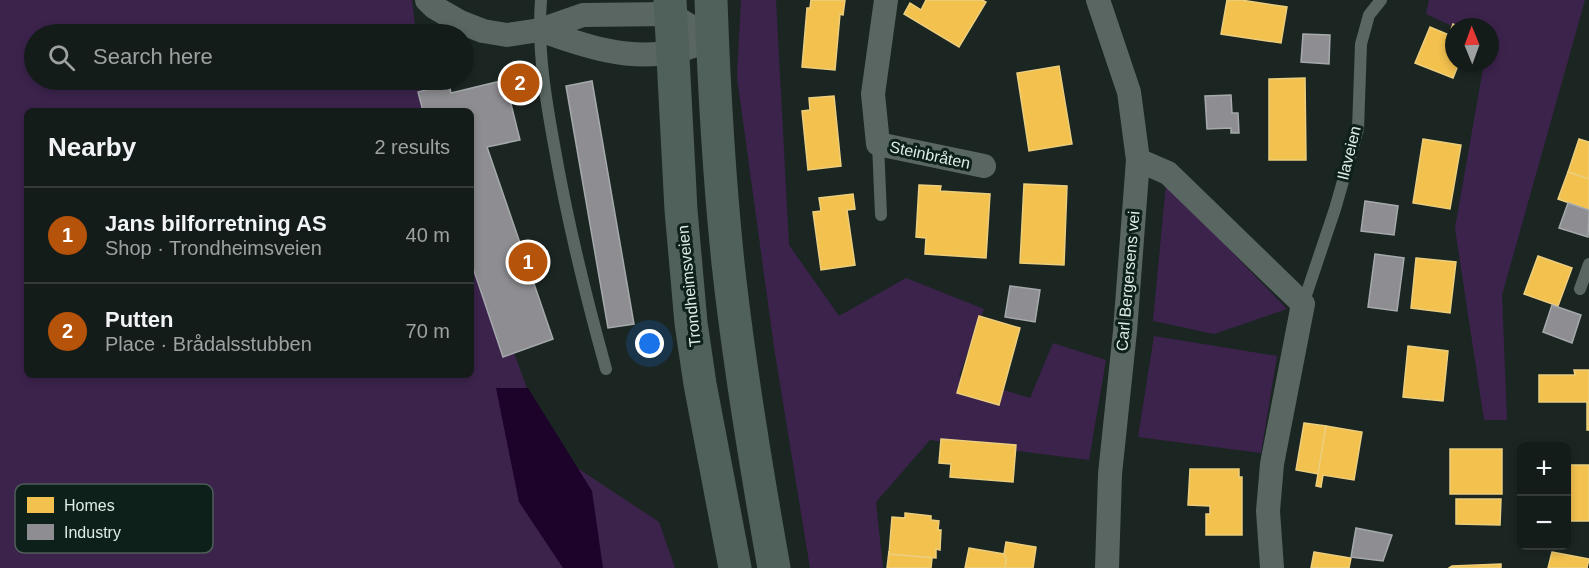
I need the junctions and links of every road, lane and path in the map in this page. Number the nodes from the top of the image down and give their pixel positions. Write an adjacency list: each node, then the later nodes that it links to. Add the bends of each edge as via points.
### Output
1 (427, 0): 8 (street)
2 (541, 0): 10 (lane)
3 (711, 0): 11 (highway)
4 (886, 0): 13 (street, Steinbråten, via 873,94)
5 (1098, 0): 14 (street, Carl Bergersens vei, via 1129,92)
6 (1381, 0): 19 (lane, Ilaveien, via 1369,15 1361,44 1358,129)
7 (670, 7): 10 (street, via 583,15); 11 (street); 12 (highway, Trondheimsveien)
8 (465, 24)
9 (474, 27): 10 (street, via 507,35)
10 (540, 30): 12 (street, via 582,46 639,54); 20 (lane, via 543,79 562,192)
11 (712, 39): 12 (street); 22 (highway, via 728,262)
12 (672, 52): 21 (highway, Trondheimsveien, via 692,323)
13 (878, 144): 15 (street, Steinbråten); 16 (lane)
14 (1138, 160): 19 (street, via 1168,172); 23 (street, Carl Bergersens vei, via 1110,474)
15 (984, 166)
16 (881, 215)
17 (1589, 264): 18 (lane)
18 (1580, 289)
19 (1303, 304): 24 (street, Ilaveien, via 1272,464 1268,512)
20 (606, 369)
21 (735, 568)
22 (774, 568)
23 (1107, 568)
24 (1272, 568)

